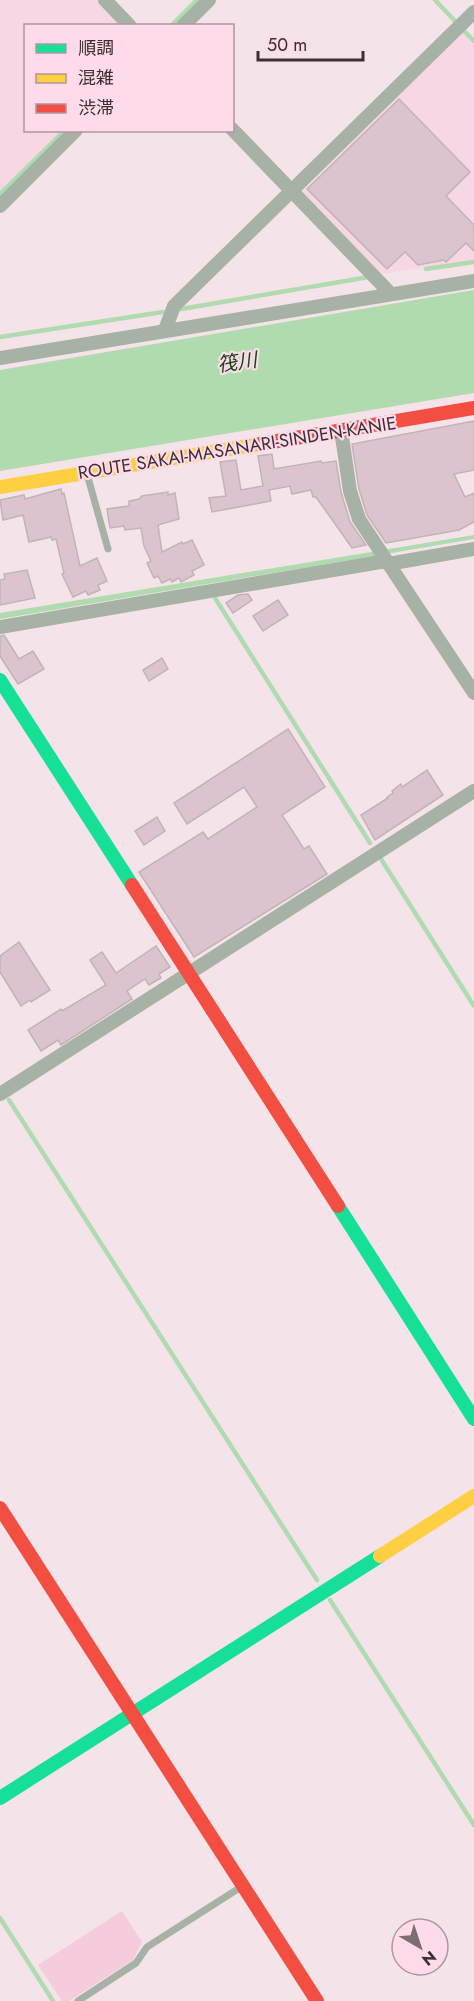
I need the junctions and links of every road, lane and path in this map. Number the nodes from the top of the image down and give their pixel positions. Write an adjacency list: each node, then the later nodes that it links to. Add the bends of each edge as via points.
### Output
1 (105, 0): 4 (street)
2 (209, 0): 5 (street)
3 (474, 12): 8 (street)
4 (128, 24)
5 (185, 24)
6 (234, 131): 8 (street)
7 (74, 132): 9 (street)
8 (293, 190): 11 (street); 12 (street, via 174,306)
9 (0, 206)
10 (474, 281): 11 (street)
11 (391, 294): 12 (street)
12 (165, 330): 13 (street)
13 (0, 358)
14 (474, 408): 15 (street, ROUTE SAKAI-MASANARI-SINDEN-KANIE)
15 (341, 430): 16 (street, ROUTE SAKAI-MASANARI-SINDEN-KANIE); 20 (street, via 350,491 359,519)
16 (87, 473): 17 (street, ROUTE SAKAI-MASANARI-SINDEN-KANIE); 18 (lane)
17 (0, 487)
18 (108, 549)
19 (474, 549): 20 (street)
20 (384, 558): 21 (street); 23 (street)
21 (0, 627)
22 (0, 680): 25 (street)
23 (474, 693)
24 (474, 791): 25 (street)
25 (188, 973): 26 (street); 27 (street)
26 (0, 1094)
27 (474, 1419)
28 (474, 1496): 30 (street)
29 (0, 1508): 30 (street)
30 (133, 1713): 31 (street); 32 (street)
31 (0, 1798)
32 (243, 1886): 33 (lane, via 147,1947 136,1963); 34 (street)
33 (78, 2001)
34 (317, 2001)

